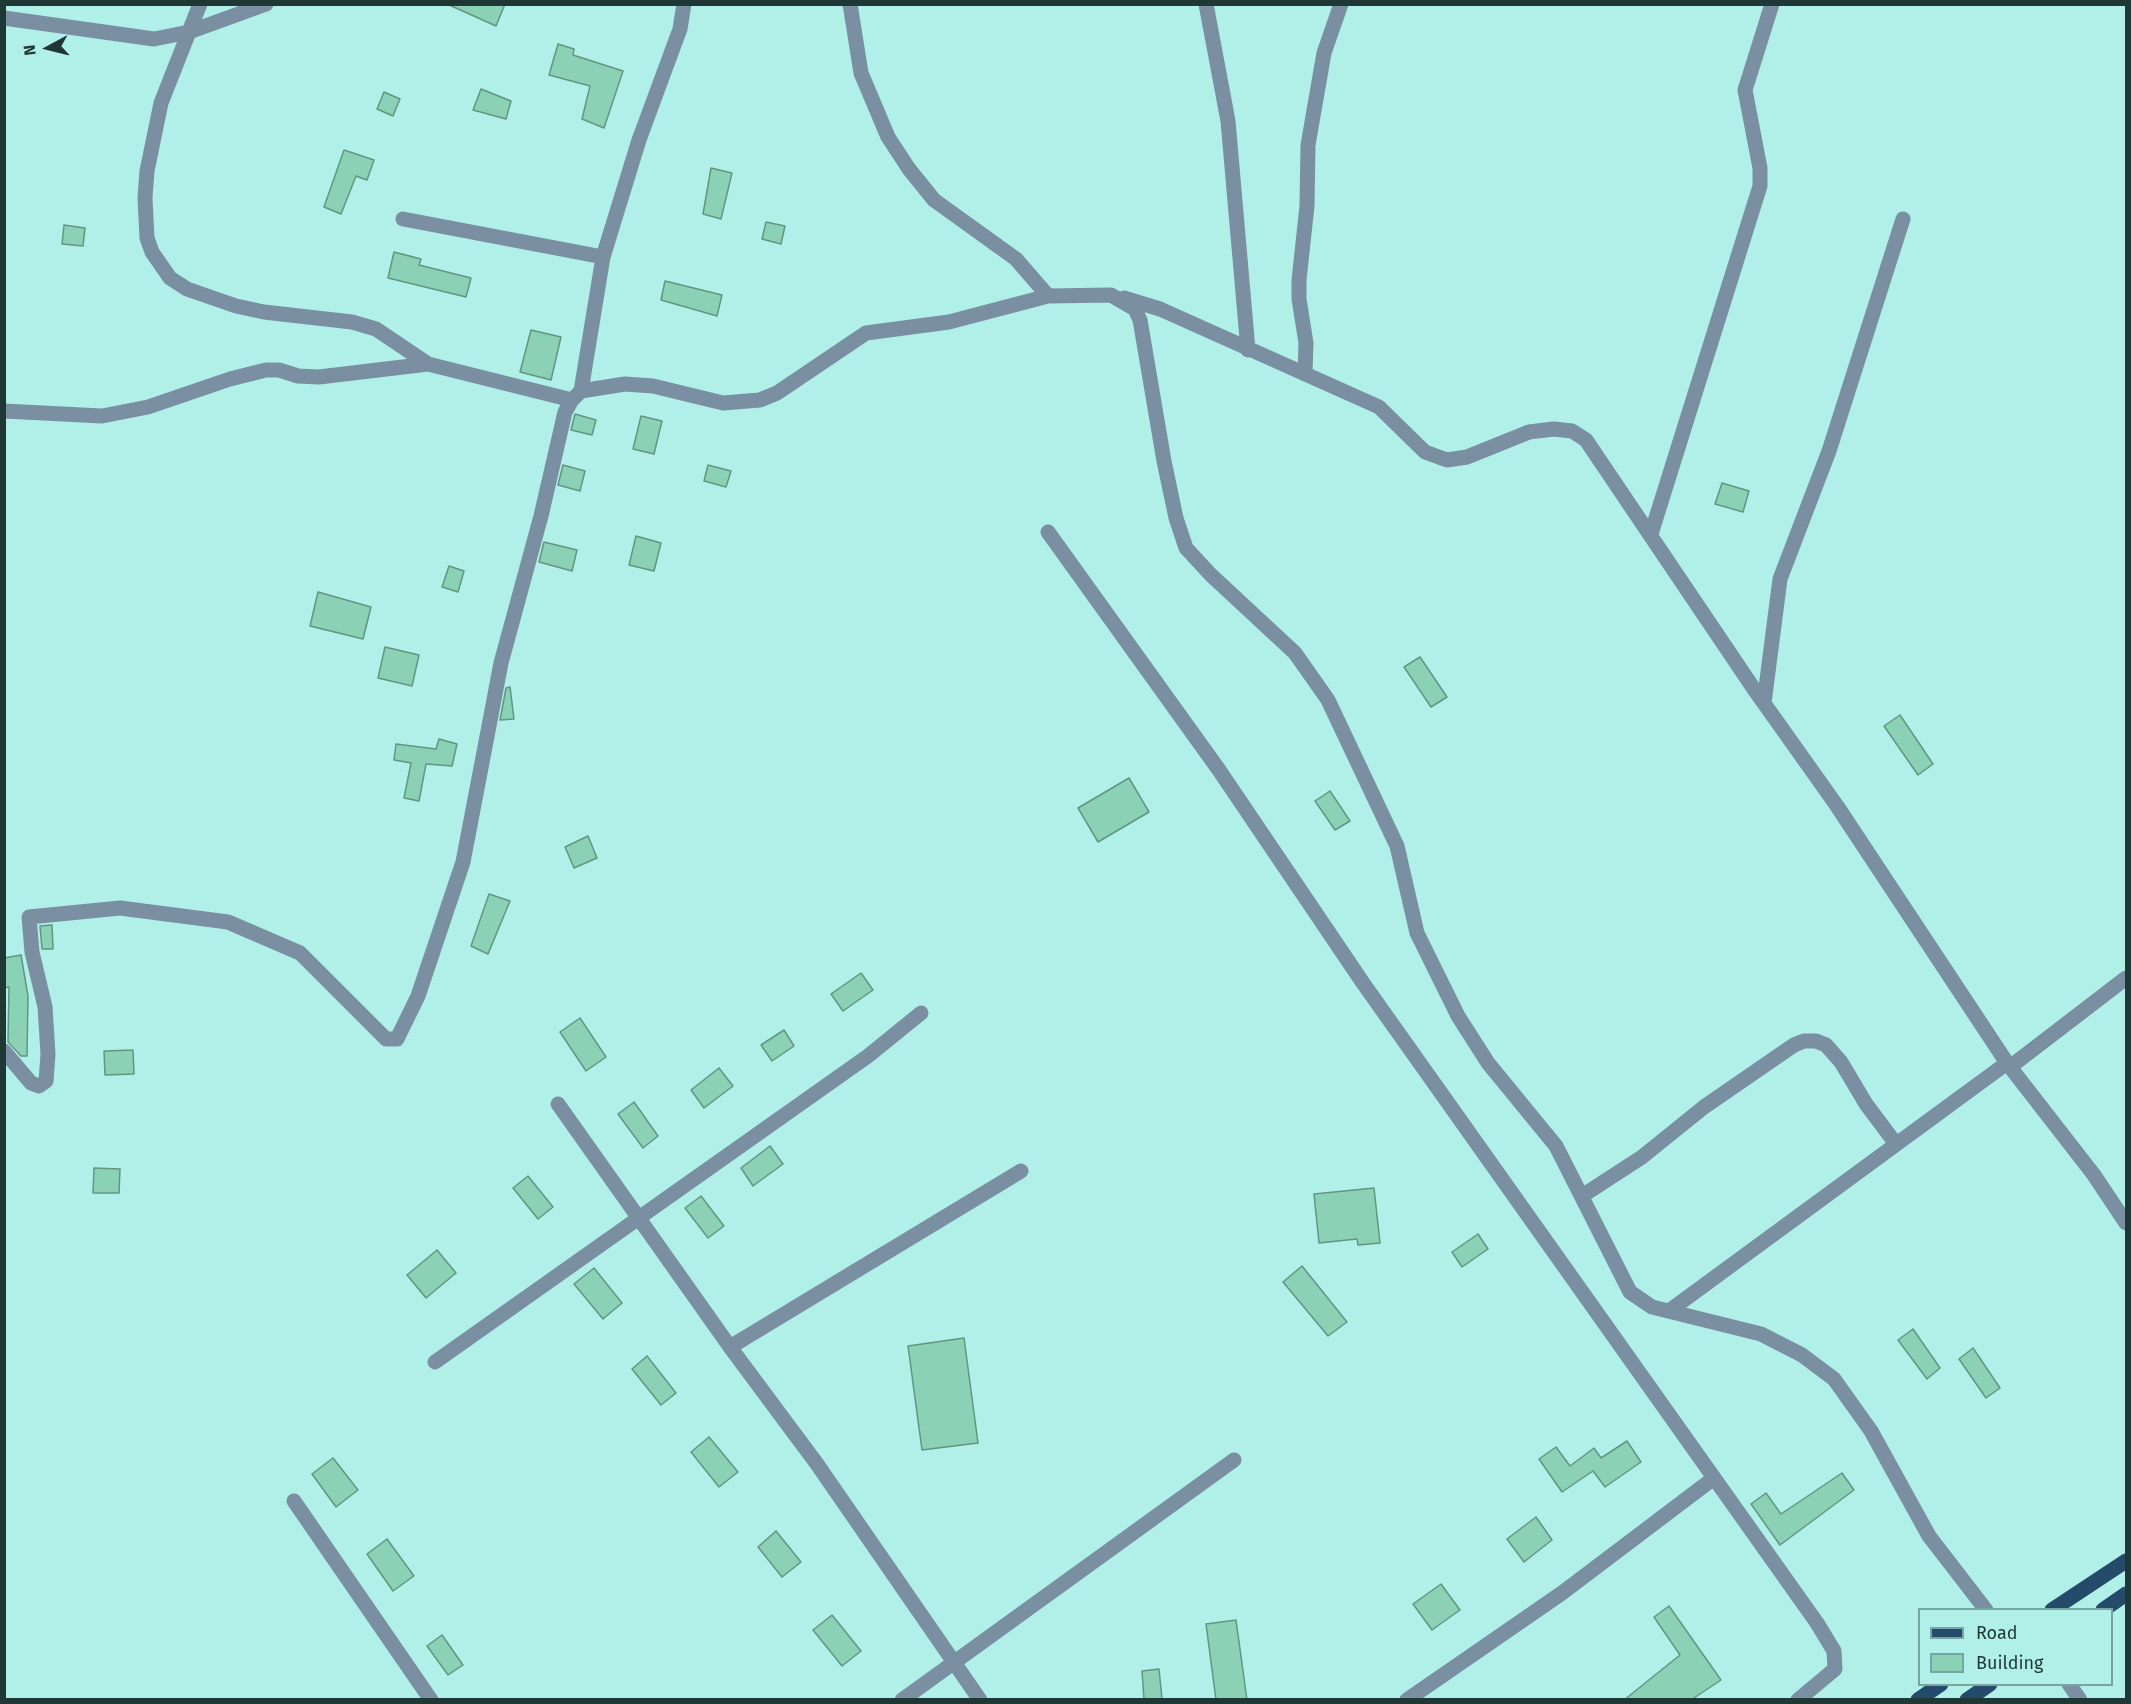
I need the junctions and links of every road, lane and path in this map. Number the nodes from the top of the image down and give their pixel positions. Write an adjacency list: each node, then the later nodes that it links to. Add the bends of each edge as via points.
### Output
1 (200, 4): 9 (street)
2 (266, 4): 9 (street)
3 (684, 4): 12 (street, via 680,29)
4 (850, 4): 14 (street, via 861,72 888,137 909,169 934,200 1016,259)
5 (1206, 4): 15 (street, via 1228,121)
6 (1341, 4): 17 (street, via 1324,53 1308,145 1307,206 1299,280)
7 (1772, 4): 21 (street, via 1745,90 1760,186)
8 (4, 18): 9 (street, via 138,38)
9 (189, 32): 16 (street, via 161,103 147,171 147,238 161,267 187,290 236,306 352,322 375,329)
10 (403, 219): 12 (street)
11 (1904, 219): 22 (street, via 1829,451 1780,579)
12 (603, 256): 18 (street)
13 (1111, 295): 14 (street); 15 (street, via 1160,309); 30 (street, via 1134,309 1140,320 1164,461 1186,548 1295,653 1328,700 1397,846 1417,933 1458,1017 1488,1063 1556,1146)
14 (1048, 296): 18 (street, via 949,322 866,333 777,393 760,400 723,404 653,386 624,384)
15 (1248, 350): 17 (street)
16 (428, 364): 18 (street); 19 (street, via 320,377 266,370 148,407 102,416)
17 (1305, 374): 21 (street, via 1379,407 1425,452 1447,460 1467,457 1529,432 1572,431 1586,440)
18 (576, 396): 25 (street, via 565,412 501,663 463,862 418,996 397,1039 386,1039 300,953 228,922 120,908 29,917 32,952 45,1007 46,1081 39,1086 31,1083)
19 (4, 411)
20 (1048, 532): 37 (street)
21 (1651, 534): 22 (street)
22 (1764, 703): 26 (street)
23 (2127, 978): 26 (street)
24 (921, 1013): 31 (street, via 868,1056)
25 (4, 1052)
26 (2009, 1065): 28 (street); 32 (street)
27 (558, 1104): 31 (street)
28 (1896, 1144): 30 (street, via 1826,1045 1804,1041 1704,1107 1642,1157); 33 (street)
29 (1021, 1171): 34 (street)
30 (1582, 1196): 33 (street, via 1630,1292 1652,1307)
31 (637, 1217): 34 (street); 35 (street)
32 (2127, 1223)
33 (1669, 1311): 41 (street, via 1761,1334 1802,1355 1834,1379 1871,1431 1929,1536)
34 (730, 1347): 44 (street, via 817,1464)
35 (435, 1362)
36 (1234, 1460): 44 (street)
37 (1714, 1478): 51 (street, via 1562,1593); 52 (street, via 1834,1651 1835,1669)
38 (294, 1501): 48 (street)
39 (2127, 1560): 42 (main road)
40 (2127, 1594): 43 (main road)
41 (1984, 1608)
42 (2055, 1608)
43 (2106, 1608)
44 (953, 1662): 49 (street); 50 (street)
45 (1938, 1686): 53 (main road)
46 (1987, 1686): 54 (main road)
47 (2070, 1686): 55 (street)
48 (431, 1700)
49 (902, 1700)
50 (980, 1700)
51 (1407, 1700)
52 (1798, 1700)
53 (1918, 1700)
54 (1967, 1700)
55 (2080, 1700)

